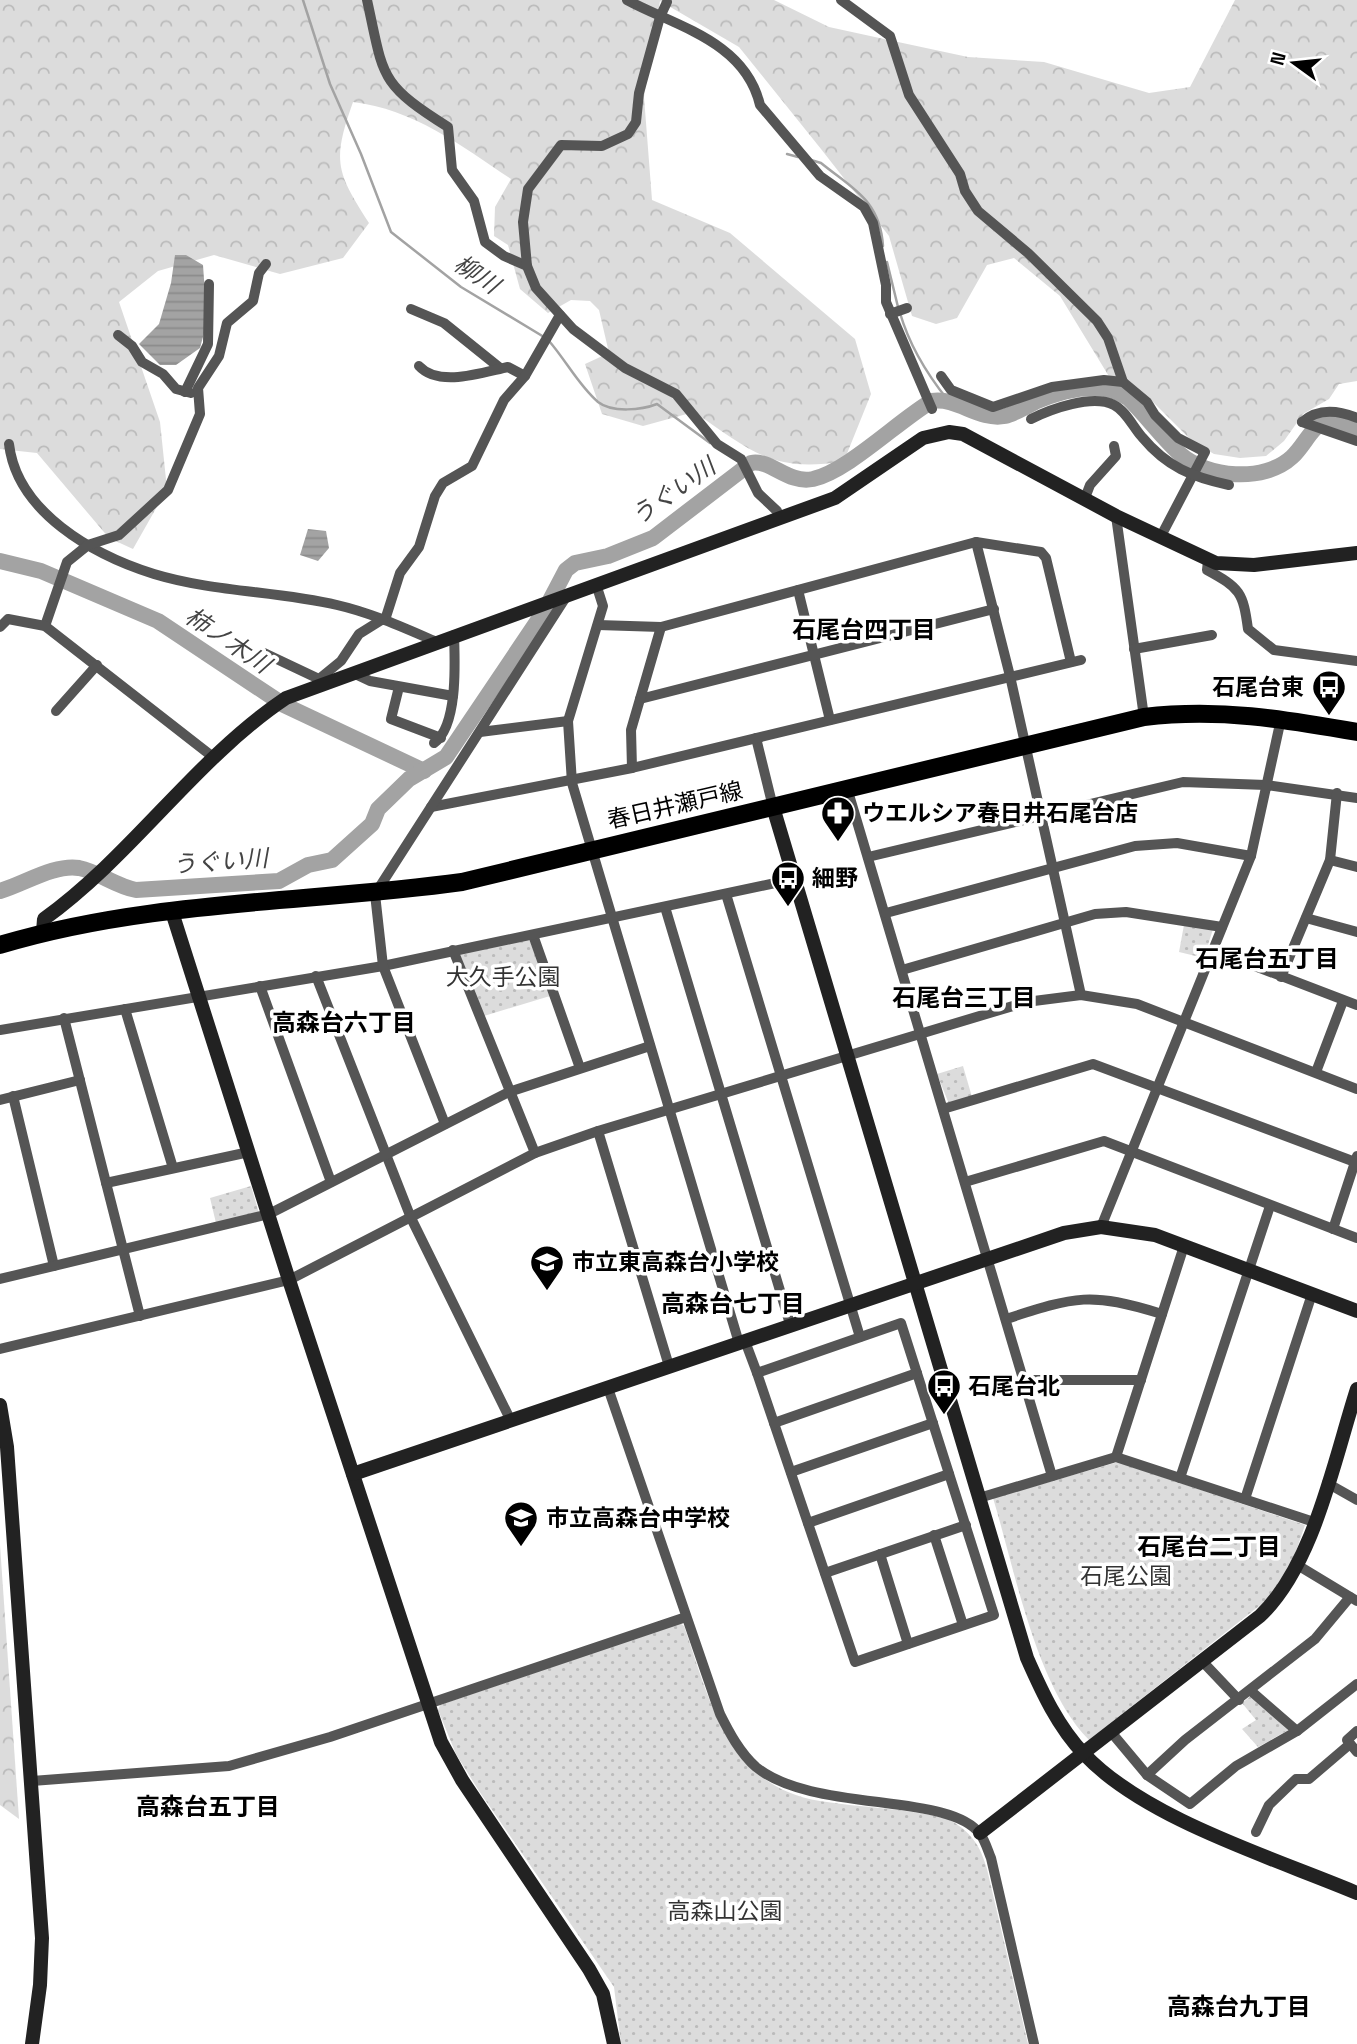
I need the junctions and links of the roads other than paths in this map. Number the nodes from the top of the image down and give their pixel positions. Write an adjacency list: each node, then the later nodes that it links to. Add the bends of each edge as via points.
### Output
1 (367, 0): 7 (street, via 376,52 386,75 408,102 448,127 452,170 474,201 485,242)
2 (627, 0): 5 (street)
3 (841, 0): 21 (street, via 890,36 909,95 978,211 1097,321)
4 (667, 2): 5 (street)
5 (660, 17): 7 (street, via 639,93 636,122 628,134 602,146 561,145 528,188 523,222); 11 (street, via 700,33 734,59 760,105 820,176 864,207 873,223)
6 (267, 264): 23 (street, via 259,273 253,301 227,323 219,356)
7 (527, 266): 12 (street, via 536,288)
8 (209, 284): 22 (street, via 208,344)
9 (907, 308): 11 (street)
10 (411, 309): 14 (street, via 444,323)
11 (890, 314): 25 (street)
12 (560, 315): 18 (street); 35 (street, via 609,357 676,394 717,444 741,459 758,493)
13 (118, 335): 22 (street, via 142,362)
14 (463, 340): 15 (street); 17 (street)
15 (456, 350)
16 (419, 366): 17 (street, via 425,372 465,379)
17 (500, 368): 18 (street)
18 (525, 376): 46 (street, via 504,400 472,466 443,483 435,496 419,547 400,573)
19 (942, 376): 20 (street, via 951,390 993,407)
20 (1079, 382): 21 (street); 24 (street)
21 (1123, 382): 31 (street, via 1178,438 1205,452)
22 (185, 392): 23 (street)
23 (198, 394): 38 (street, via 200,414 168,490 119,535)
24 (1083, 404): 27 (street, via 1046,411); 31 (street, via 1114,404 1153,448)
25 (932, 409)
26 (1357, 418): 28 (street, via 1324,411 1302,422)
27 (1031, 419)
28 (1357, 441)
29 (9, 444): 38 (street, via 12,467 36,505)
30 (1114, 446): 33 (street, via 1116,456 1090,485)
31 (1194, 476): 32 (street); 36 (street)
32 (1229, 485)
33 (1085, 498): 34 (street); 35 (street, via 963,434 949,432 923,438 835,498)
34 (1116, 516): 36 (street); 53 (street)
35 (780, 518): 41 (street)
36 (1160, 538): 40 (street)
37 (976, 541): 42 (street); 44 (street); 59 (street, via 1041,552 1076,661)
38 (88, 545): 46 (street, via 154,574 296,596); 47 (street, via 67,562)
39 (1357, 553): 40 (street, via 1254,565)
40 (1209, 561): 56 (street, via 1207,570 1235,585 1244,599 1248,629 1274,650)
41 (596, 584): 43 (street); 48 (street, via 603,606)
42 (799, 590): 49 (street); 55 (street)
43 (556, 600): 50 (street); 69 (street)
44 (995, 609): 55 (street); 59 (street)
45 (3, 620): 47 (street)
46 (384, 620): 52 (street); 60 (street, via 359,634)
47 (45, 625): 57 (street)
48 (598, 625): 49 (street); 68 (street)
49 (661, 626): 63 (street)
50 (454, 635): 52 (street); 62 (street)
51 (1212, 635): 53 (street)
52 (437, 642): 58 (street)
53 (1134, 649): 65 (street)
54 (264, 653): 60 (street)
55 (815, 655): 63 (street); 67 (street)
56 (1357, 661)
57 (97, 665): 64 (street); 73 (street)
58 (353, 673): 60 (street); 61 (street)
59 (1010, 676): 67 (street); 72 (street)
60 (320, 682): 73 (street, via 270,709)
61 (399, 687): 62 (street); 62 (street, via 391,719 438,740)
62 (453, 695)
63 (640, 699): 74 (street, via 631,730)
64 (56, 712)
65 (1144, 717): 66 (main road, 春日井瀬戸線, via 1230,712); 72 (main road, 春日井瀬戸線)
66 (1281, 719): 70 (main road, 春日井瀬戸線); 76 (street)
67 (830, 720): 71 (street)
68 (568, 721): 69 (street); 75 (street)
69 (480, 732): 80 (street)
70 (1357, 732)
71 (756, 738): 74 (street); 81 (street)
72 (1024, 745): 77 (main road, 春日井瀬戸線); 82 (street)
73 (213, 757): 99 (street, via 100,871 44,919)
74 (632, 768): 75 (street)
75 (572, 780): 80 (street); 83 (street)
76 (1266, 785): 78 (street); 82 (street, via 1183,782); 84 (street)
77 (847, 788): 81 (main road, 春日井瀬戸線); 85 (street)
78 (1337, 793): 79 (street); 86 (street)
79 (1357, 798)
80 (431, 807): 90 (street)
81 (773, 807): 83 (main road, 春日井瀬戸線); 89 (street)
82 (1039, 815): 85 (street); 88 (street)
83 (591, 850): 90 (main road, 春日井瀬戸線, via 462,882); 95 (street)
84 (1251, 856): 88 (street, via 1205,846 1155,843); 98 (street)
85 (868, 857): 94 (street)
86 (1330, 860): 87 (street); 96 (street)
87 (1357, 867)
88 (1052, 868): 94 (street); 97 (street)
89 (794, 879): 91 (street); 120 (street)
90 (376, 894): 93 (main road, 春日井瀬戸線); 105 (street)
91 (726, 894): 92 (street); 123 (street)
92 (665, 907): 95 (street); 128 (street)
93 (173, 912): 99 (main road, 春日井瀬戸線); 111 (street)
94 (886, 914): 106 (street)
95 (612, 918): 101 (street); 119 (street)
96 (1306, 918): 100 (street); 108 (street)
97 (1064, 921): 98 (street, via 1126,912); 106 (street); 110 (street)
98 (1222, 927): 104 (street)
99 (43, 932): 102 (main road, 春日井瀬戸線)
100 (1357, 932)
101 (533, 935): 103 (street); 121 (street)
102 (0, 945)
103 (453, 950): 105 (street); 127 (street)
104 (1213, 950): 108 (street); 116 (street)
105 (383, 966): 107 (street); 133 (street)
106 (902, 970): 118 (street)
107 (316, 976): 109 (street); 138 (street)
108 (1281, 977): 112 (street)
109 (260, 986): 111 (street); 141 (street)
110 (1081, 995): 116 (street, via 1137,1004); 118 (street, via 1026,1002)
111 (201, 996): 114 (street); 135 (street)
112 (1343, 1001): 113 (street); 122 (street)
113 (1357, 1005)
114 (125, 1009): 115 (street); 140 (street)
115 (64, 1018): 117 (street); 124 (street)
116 (1185, 1021): 122 (street); 125 (street)
117 (0, 1030)
118 (921, 1034): 120 (street); 132 (street)
119 (650, 1046): 121 (street); 131 (street)
120 (848, 1056): 123 (street); 157 (street)
121 (580, 1068): 127 (street)
122 (1316, 1072): 126 (street)
123 (780, 1076): 128 (street); 159 (street)
124 (80, 1080): 129 (street); 143 (street)
125 (1158, 1088): 132 (street, via 1093,1064); 137 (street); 139 (street)
126 (1357, 1088)
127 (509, 1092): 133 (street); 136 (street)
128 (722, 1094): 131 (street); 164 (street)
129 (13, 1096): 130 (street); 153 (street)
130 (0, 1100)
131 (669, 1109): 134 (street); 166 (street)
132 (943, 1109): 142 (street)
133 (445, 1124): 138 (street)
134 (598, 1131): 136 (street); 168 (street)
135 (248, 1152): 140 (street); 145 (street)
136 (534, 1153): 146 (street)
137 (1132, 1153): 142 (street, via 1104,1141); 144 (street); 147 (street)
138 (386, 1154): 141 (street); 146 (street)
139 (1356, 1159): 148 (street)
140 (173, 1168): 143 (street)
141 (331, 1182): 145 (street)
142 (965, 1182): 152 (street)
143 (106, 1183): 151 (street)
144 (1270, 1206): 148 (street); 154 (street)
145 (270, 1214): 151 (street); 156 (street)
146 (411, 1218): 156 (street); 176 (street)
147 (1101, 1227): 150 (street, via 1155,1235); 152 (street, via 1064,1233)
148 (1333, 1229): 149 (street)
149 (1357, 1238)
150 (1184, 1245): 154 (street); 161 (street)
151 (123, 1249): 153 (street); 162 (street)
152 (988, 1258): 157 (street); 163 (street)
153 (54, 1266): 155 (street)
154 (1248, 1270): 158 (street); 185 (street)
155 (0, 1279)
156 (289, 1280): 162 (street); 182 (street)
157 (917, 1282): 159 (street); 187 (street)
158 (1312, 1294): 160 (street); 188 (street)
159 (850, 1305): 164 (street); 165 (street)
160 (1357, 1311)
161 (1162, 1314): 163 (street, via 1093,1298 1065,1300); 172 (street)
162 (140, 1316): 167 (street)
163 (1006, 1319): 171 (street)
164 (790, 1324): 166 (street)
165 (860, 1338): 169 (street); 170 (street, via 901,1323)
166 (742, 1342): 168 (street); 169 (street)
167 (0, 1349)
168 (669, 1366): 173 (street)
169 (757, 1373): 177 (street)
170 (917, 1374): 177 (street); 178 (street)
171 (1024, 1380): 172 (street); 184 (street)
172 (1141, 1380): 180 (street)
173 (608, 1388): 176 (street); 198 (street)
174 (1357, 1389): 186 (street)
175 (0, 1405): 179 (street)
176 (511, 1420): 182 (street)
177 (774, 1423): 181 (street)
178 (933, 1423): 181 (street); 183 (street)
179 (4, 1447): 212 (street)
180 (1116, 1457): 184 (street); 185 (street)
181 (791, 1472): 191 (street)
182 (353, 1474): 205 (street)
183 (949, 1474): 191 (street); 192 (street)
184 (1052, 1476): 187 (street)
185 (1180, 1478): 188 (street)
186 (1327, 1483): 189 (street); 190 (street)
187 (979, 1498): 210 (street, via 1027,1658 1043,1695)
188 (1245, 1499): 190 (street)
189 (1357, 1500)
190 (1314, 1522): 195 (street)
191 (808, 1523): 196 (street)
192 (966, 1525): 193 (street); 199 (street, via 994,1615)
193 (934, 1535): 194 (street); 199 (street)
194 (880, 1554): 196 (street); 200 (street)
195 (1299, 1566): 197 (street); 201 (street, via 1279,1598)
196 (825, 1573): 200 (street, via 855,1662)
197 (1353, 1599): 203 (street, via 1315,1639)
198 (686, 1617): 205 (street); 214 (street, via 720,1714 755,1766 803,1791 935,1810 960,1818)
199 (963, 1625): 200 (street)
200 (908, 1644)
201 (1202, 1661): 204 (street); 208 (street)
202 (1357, 1684): 206 (street)
203 (1251, 1691): 204 (street); 206 (street)
204 (1239, 1700): 211 (street)
205 (429, 1704): 212 (street, via 229,1766); 217 (street, via 441,1742 462,1780 598,1985)
206 (1297, 1731): 211 (street, via 1236,1766 1190,1804)
207 (1357, 1731): 209 (street, via 1347,1740)
208 (1111, 1732): 210 (street); 211 (street)
209 (1354, 1748): 213 (street, via 1309,1779 1296,1779 1269,1805)
210 (1083, 1754): 214 (street); 215 (street, via 1129,1792 1164,1813)
211 (1147, 1775)
212 (32, 1781): 216 (street, via 42,1938)
213 (1256, 1832)
214 (980, 1833): 218 (street, via 991,1858)
215 (1357, 1893)
216 (32, 2044)
217 (614, 2044)
218 (1034, 2044)

